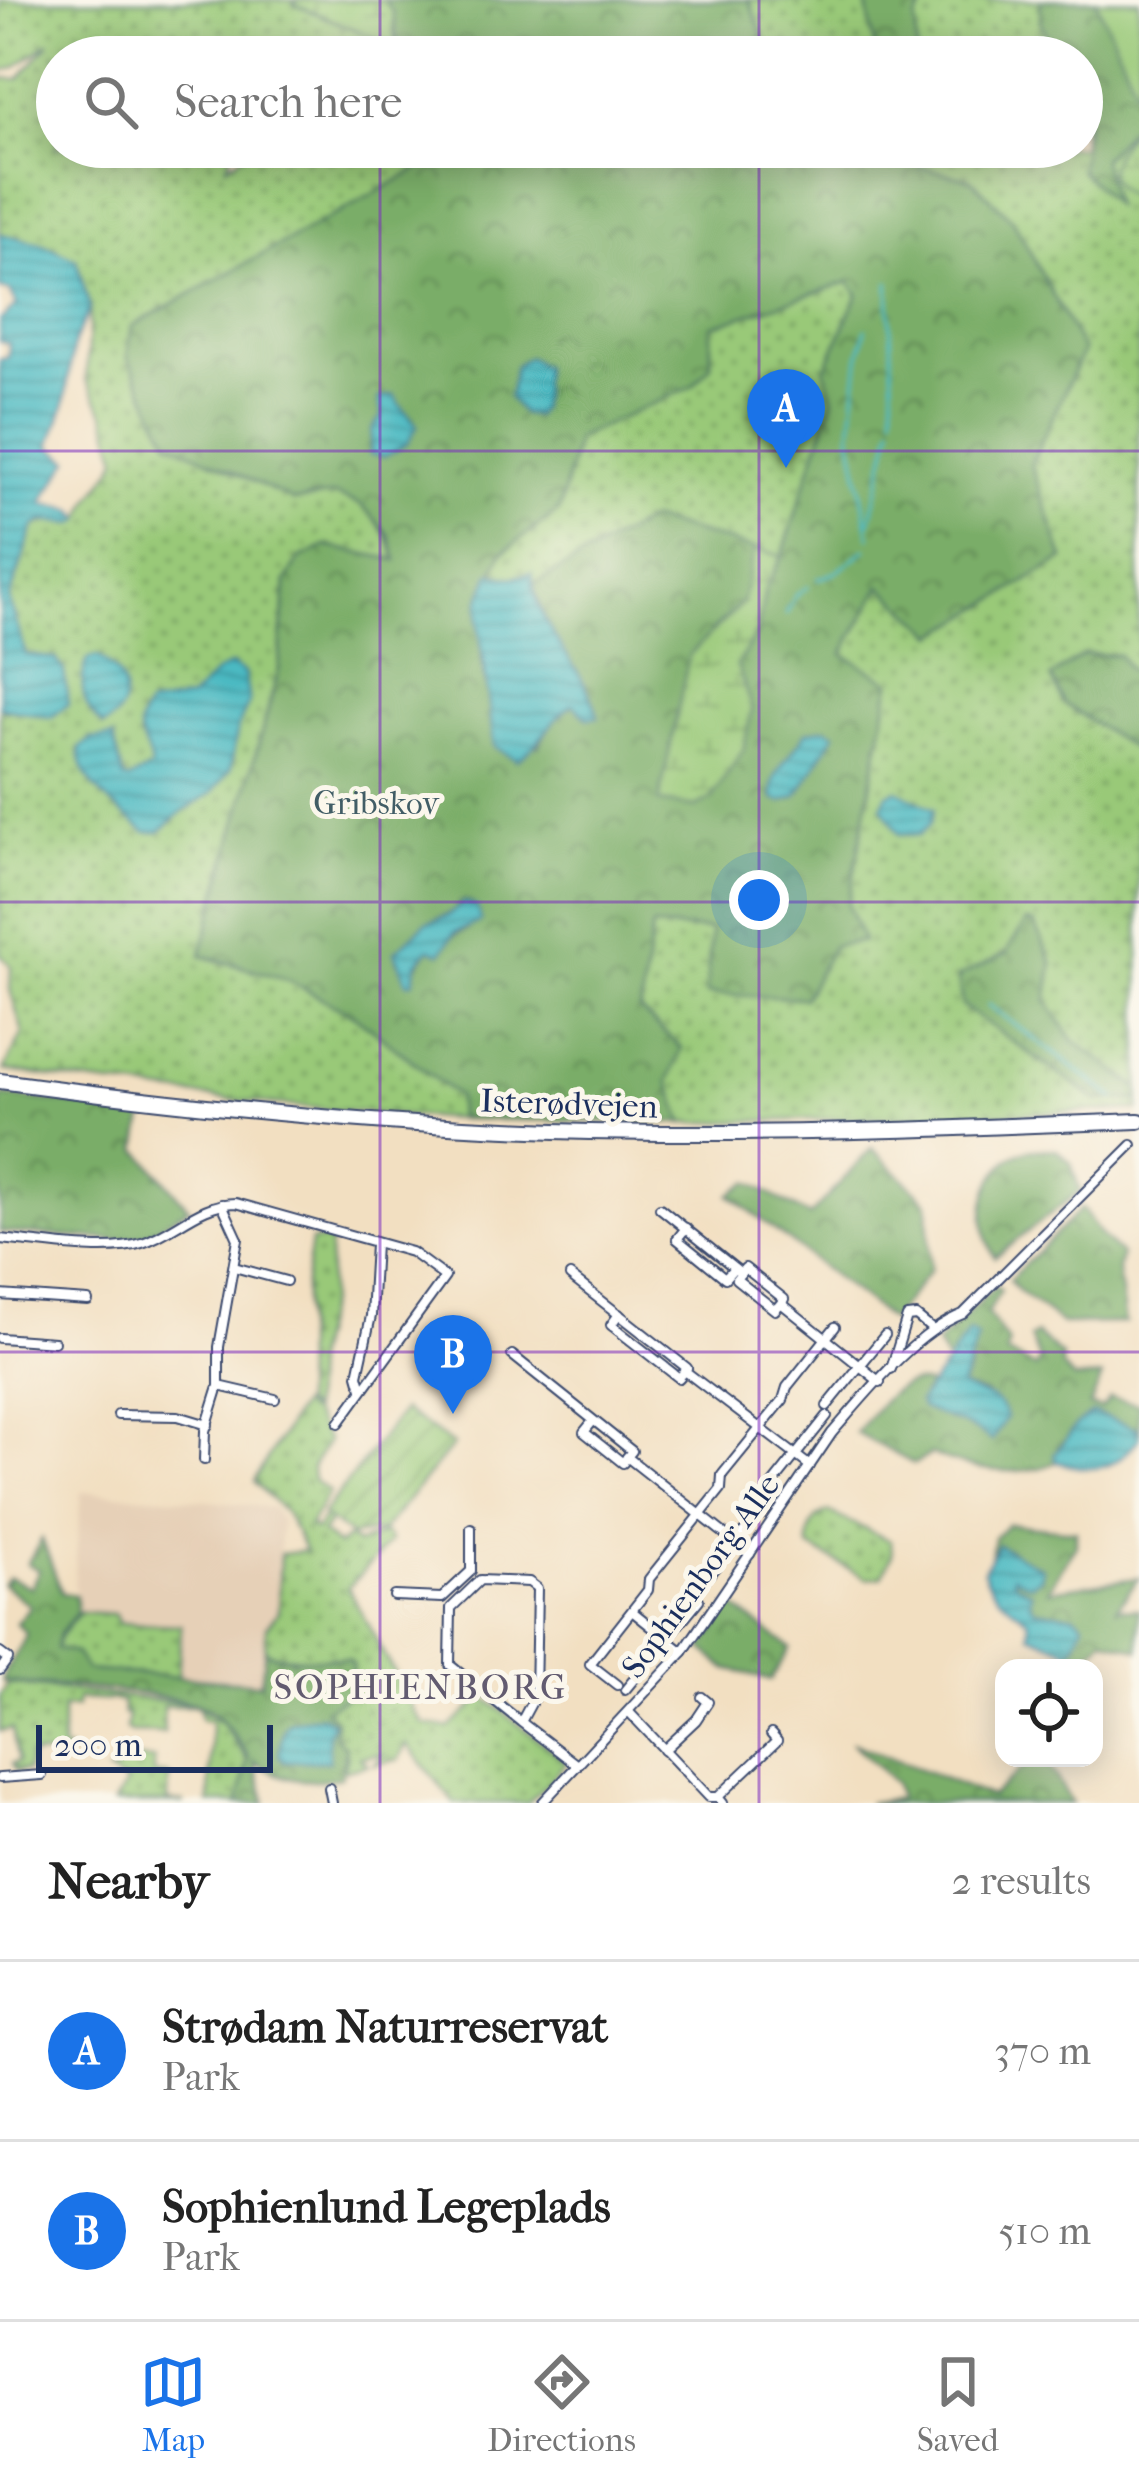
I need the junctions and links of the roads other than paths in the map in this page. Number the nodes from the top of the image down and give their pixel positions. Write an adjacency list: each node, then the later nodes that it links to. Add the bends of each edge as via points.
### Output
1 (0, 1081): 2 (highway, Isterødvejen, via 246,1112 555,1131 851,1132)
2 (1139, 1121)
3 (1132, 1145): 14 (street, Sophienborg Alle, via 963,1314)
4 (221, 1203): 6 (street, via 121,1247); 7 (street); 8 (street, via 236,1229)
5 (661, 1208): 17 (street, via 686,1228 677,1239 725,1278 738,1270 736,1279 775,1310 781,1303)
6 (0, 1239)
7 (375, 1244): 24 (street, via 358,1375); 24 (street, via 411,1252 445,1277)
8 (234, 1267): 10 (street); 23 (street)
9 (570, 1276): 29 (street)
10 (286, 1281)
11 (0, 1294): 12 (street)
12 (88, 1300)
13 (835, 1327): 17 (street)
14 (933, 1330): 21 (street, Sophienborg Alle); 21 (street, Sophienborg Alle, via 907,1317)
15 (885, 1336): 20 (street)
16 (0, 1338): 18 (street)
17 (826, 1338): 20 (street); 29 (street)
18 (54, 1342)
19 (512, 1355): 35 (street)
20 (861, 1366): 22 (street); 30 (street)
21 (891, 1371): 22 (street, Sophienborg Alle)
22 (880, 1382): 32 (street, Sophienborg Alle)
23 (219, 1386): 25 (street); 28 (street)
24 (363, 1390): 27 (street)
25 (275, 1399)
26 (118, 1415): 28 (street)
27 (339, 1424)
28 (208, 1425): 31 (street)
29 (760, 1428): 30 (street); 35 (street)
30 (795, 1455): 32 (street); 33 (street)
31 (204, 1460)
32 (810, 1466): 38 (street, Sophienborg Alle)
33 (767, 1491)
34 (767, 1504): 37 (street)
35 (700, 1514): 37 (street); 45 (street)
36 (471, 1528): 39 (street)
37 (735, 1542): 38 (street); 41 (street)
38 (751, 1554): 48 (street, Sophienborg Alle)
39 (471, 1564): 40 (street); 43 (street)
40 (486, 1580): 46 (street); 53 (street, via 538,1588 535,1696)
41 (699, 1587)
42 (394, 1596): 43 (street)
43 (436, 1598): 46 (street)
44 (699, 1600): 47 (street)
45 (632, 1611): 47 (street); 47 (street, via 590,1664 621,1688)
46 (451, 1614): 53 (street, via 450,1665)
47 (667, 1639): 48 (street)
48 (683, 1652): 52 (street, Sophienborg Alle)
49 (4, 1656): 50 (street)
50 (0, 1670)
51 (702, 1697): 55 (street, via 708,1702 697,1720)
52 (629, 1712): 55 (street); 56 (street, Sophienborg Alle)
53 (520, 1722): 56 (street)
54 (771, 1734): 60 (street, via 777,1741)
55 (664, 1750): 60 (street)
56 (577, 1765): 62 (street, Sophienborg Alle)
57 (42, 1775): 58 (street)
58 (0, 1778)
59 (329, 1788): 61 (street)
60 (721, 1800)
61 (332, 1803)
62 (542, 1803)

